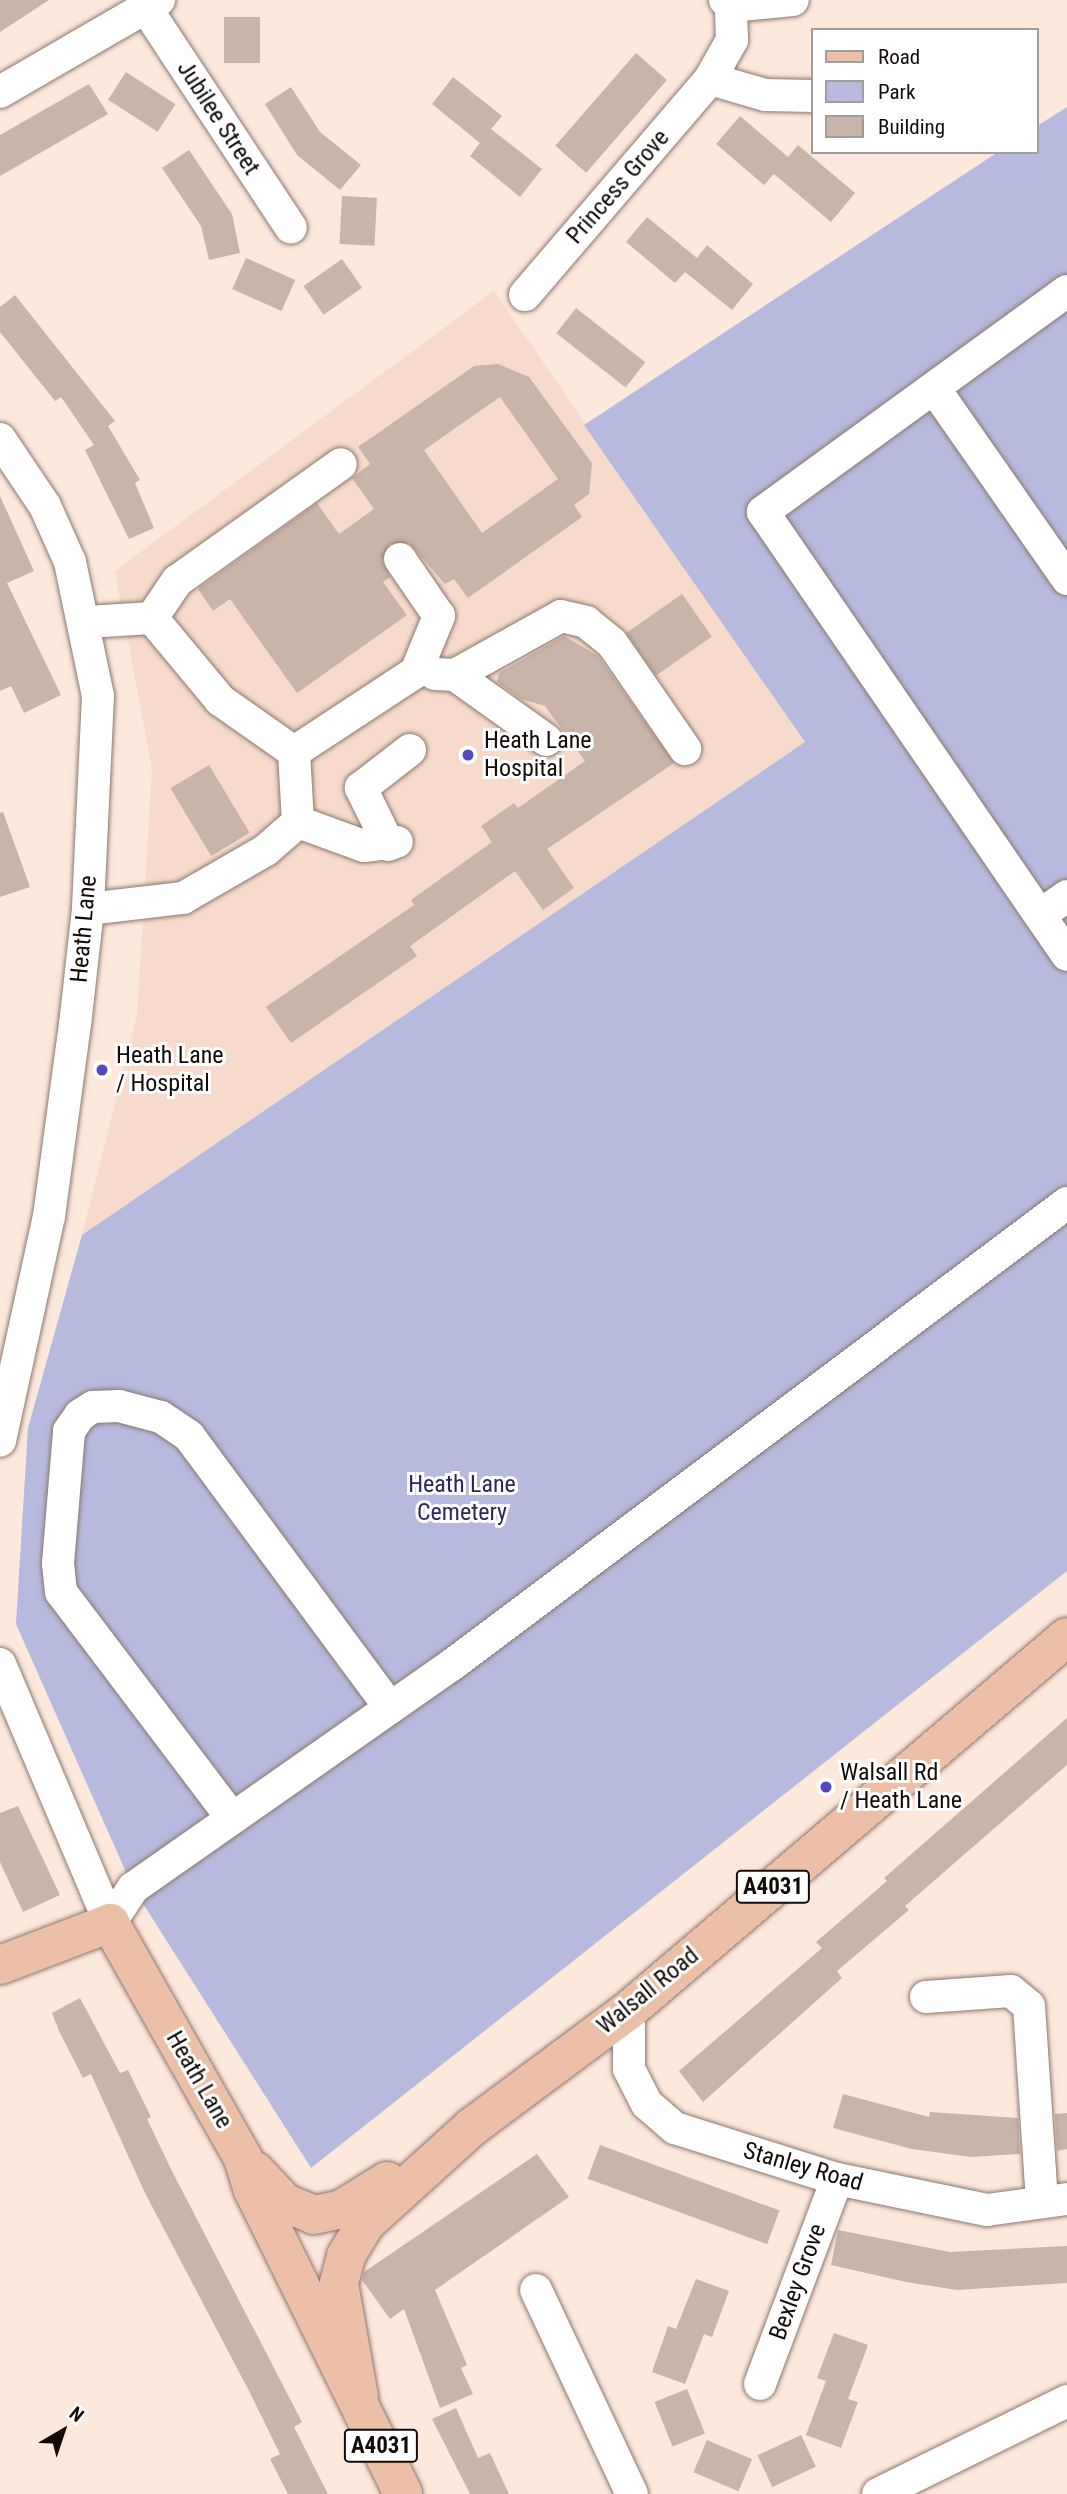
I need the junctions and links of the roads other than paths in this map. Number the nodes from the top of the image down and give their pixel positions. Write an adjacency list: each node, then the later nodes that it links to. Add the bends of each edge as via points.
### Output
1 (793, 0): 2 (street, Princess Grove)
2 (728, 3): 4 (street, Princess Grove, via 732,40)
3 (153, 4): 5 (street, Jubilee Street); 7 (street, Jubilee Street)
4 (710, 79): 6 (street, via 765,96); 9 (street, Princess Grove)
5 (0, 92)
6 (811, 96)
7 (291, 228)
8 (1067, 291): 10 (street)
9 (525, 295)
10 (934, 388): 14 (street); 26 (street, via 763,512)
11 (0, 439): 16 (street, Heath Lane, via 45,506 70,562)
12 (341, 464): 15 (street, via 177,581)
13 (400, 559): 17 (street, via 439,616)
14 (1067, 579)
15 (152, 618): 16 (street); 22 (street, via 220,700)
16 (87, 622): 25 (street, Heath Lane, via 98,696)
17 (416, 672): 18 (street); 22 (street)
18 (455, 675): 19 (street); 20 (street, via 561,615 586,622 612,643)
19 (546, 740)
20 (685, 749)
21 (410, 750): 23 (street, via 361,788 393,843 364,846)
22 (294, 752): 23 (street)
23 (298, 822): 25 (street, via 266,850 183,898)
24 (1067, 896): 26 (street)
25 (88, 909): 29 (street, Heath Lane, via 50,1216)
26 (1040, 915): 27 (street)
27 (1067, 955)
28 (1067, 1203): 32 (street)
29 (0, 1437)
30 (1067, 1637): 37 (main road, Walsall Road / A4031)
31 (0, 1664): 34 (street, Heath Lane)
32 (390, 1708): 33 (street); 33 (street, via 189,1436 161,1417 119,1406 93,1407 80,1415 69,1431 58,1563 61,1592)
33 (232, 1818): 34 (street, via 133,1888)
34 (110, 1923): 35 (main road); 39 (main road, Heath Lane)
35 (0, 1965)
36 (926, 1997): 41 (street, via 1012,1991 1029,2006)
37 (629, 2010): 38 (main road, Walsall Road / A4031); 40 (street, Stanley Road, via 629,2069 647,2104 675,2128)
38 (472, 2127): 39 (main road, via 342,2208 314,2215 285,2203); 44 (main road, Walsall Road / A4031, via 366,2223 346,2256 339,2283 342,2322)
39 (243, 2158): 44 (main road, Heath Lane, via 252,2188)
40 (837, 2179): 41 (street, Stanley Road, via 987,2210); 43 (street, Bexley Grove)
41 (1055, 2200)
42 (536, 2290): 47 (street)
43 (760, 2384)
44 (359, 2397): 46 (main road, Heath Lane / A4031)
45 (1067, 2401): 48 (street)
46 (403, 2494)
47 (632, 2494)
48 (878, 2494)

